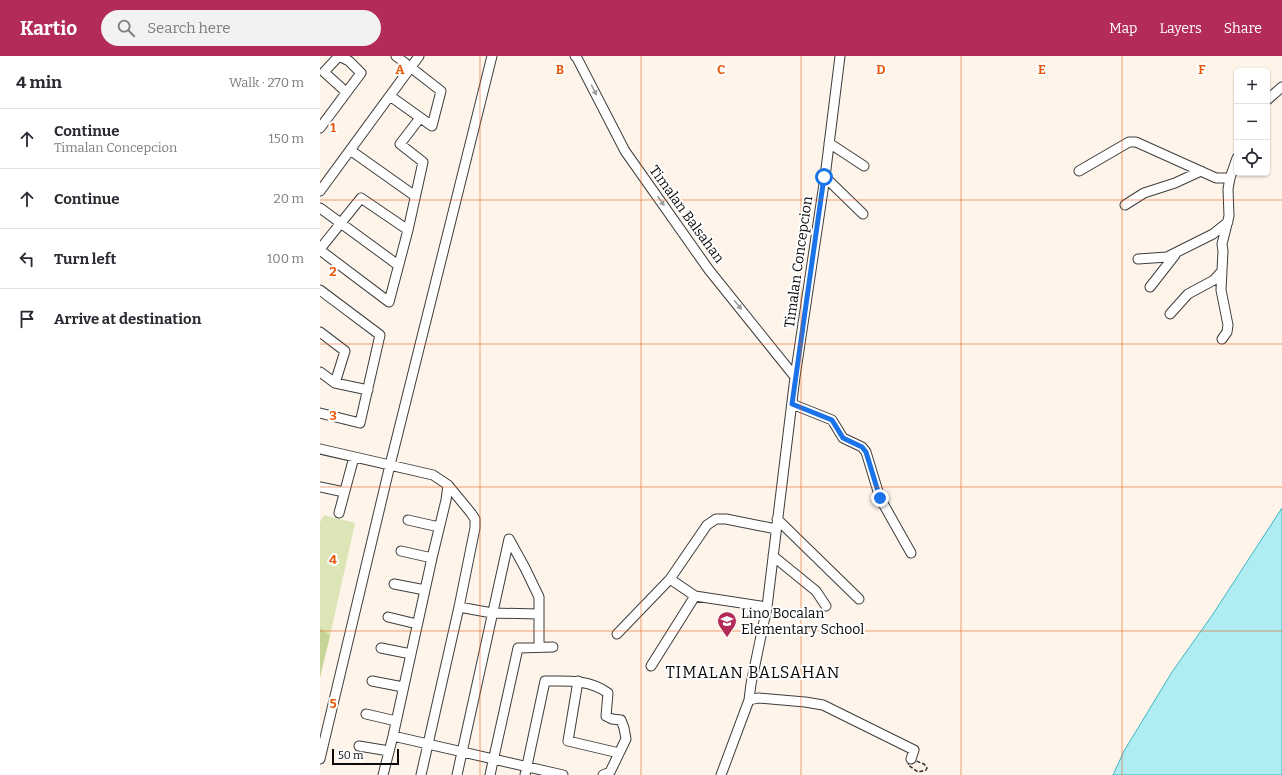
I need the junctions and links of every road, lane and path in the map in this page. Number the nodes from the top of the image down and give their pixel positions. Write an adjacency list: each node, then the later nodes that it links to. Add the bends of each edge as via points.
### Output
1 (396, 56): 7 (street)
2 (419, 56): 7 (street)
3 (492, 56): 50 (street)
4 (575, 56): 43 (street, Timalan Balsahan, one-way to 43, via 624,151 710,270)
5 (840, 56): 16 (street, Timalan Concepcion)
6 (351, 58): 9 (street, via 361,73); 9 (street, via 339,56 324,72)
7 (411, 67): 10 (street); 14 (street, via 441,92 432,126)
8 (1282, 87): 11 (street)
9 (346, 92): 13 (street)
10 (390, 96): 14 (street); 17 (street)
11 (1270, 97)
12 (320, 112): 13 (street)
13 (328, 118): 15 (street)
14 (420, 118): 25 (street, via 400,144 423,162)
15 (320, 128)
16 (829, 143): 18 (street); 22 (street, Timalan Concepcion)
17 (350, 150): 24 (street); 25 (street)
18 (864, 166)
19 (1234, 167): 23 (street)
20 (1079, 171): 21 (street, via 1129,142 1136,142)
21 (1200, 171): 23 (street, via 1216,178); 26 (street, via 1175,183 1144,193)
22 (824, 177): 28 (street); 43 (street, Timalan Concepcion)
23 (1230, 178): 29 (street)
24 (320, 191)
25 (415, 196): 31 (street)
26 (1125, 205)
27 (320, 208): 30 (street)
28 (863, 214)
29 (1228, 222): 33 (street, via 1213,234); 36 (street, via 1222,244)
30 (339, 223): 31 (street, via 361,198); 32 (street); 35 (street)
31 (408, 230): 35 (street)
32 (320, 250): 35 (street, via 389,302)
33 (1175, 254): 34 (street, via 1163,258); 37 (street)
34 (1138, 259)
35 (398, 266)
36 (1222, 271): 39 (street, via 1214,280 1188,294); 41 (street, via 1221,290 1228,325)
37 (1150, 287)
38 (320, 290): 45 (street, via 380,335)
39 (1170, 314)
40 (320, 332): 44 (street, via 345,351)
41 (1222, 339)
42 (320, 372): 44 (street)
43 (795, 377): 46 (street, Timalan Concepcion)
44 (335, 383): 45 (street)
45 (368, 390): 47 (street, via 360,422)
46 (792, 404): 55 (street, Timalan Concepcion); 60 (street, via 832,420 843,438 862,447 866,452 880,498)
47 (320, 413)
48 (320, 449): 49 (street)
49 (354, 457): 50 (street); 53 (street)
50 (390, 465): 51 (street, via 433,475); 93 (street)
51 (448, 485): 57 (street); 69 (street, via 475,519)
52 (320, 487): 53 (street)
53 (344, 492): 54 (street)
54 (339, 513)
55 (777, 519): 58 (street, Timalan Concepcion); 67 (street)
56 (408, 520): 57 (street)
57 (439, 527): 62 (street)
58 (776, 530): 61 (street, Timalan Concepcion); 63 (street, via 716,519 707,525)
59 (401, 551): 62 (street)
60 (911, 553)
61 (773, 556): 68 (street, via 816,591); 70 (street, Timalan Concepcion)
62 (432, 558): 65 (street)
63 (670, 579): 66 (street); 75 (street)
64 (394, 584): 65 (street)
65 (425, 590): 74 (street)
66 (695, 596): 70 (street); 80 (street)
67 (859, 599)
68 (826, 606)
69 (459, 607): 71 (street); 88 (street)
70 (767, 607): 84 (street, Timalan Concepcion)
71 (492, 613): 72 (street); 72 (street, via 509,540 539,597); 91 (street)
72 (539, 614): 76 (street)
73 (388, 617): 74 (street)
74 (417, 624): 79 (street)
75 (617, 634)
76 (539, 647): 77 (street); 94 (street, via 518,648)
77 (553, 647)
78 (380, 648): 79 (street)
79 (411, 654): 83 (street)
80 (651, 666)
81 (578, 680): 92 (street, via 599,686 608,693 606,716 621,720 624,728 626,739); 92 (street, via 568,741); 96 (street, via 545,681)
82 (372, 681): 83 (street)
83 (403, 687): 86 (street)
84 (749, 700): 95 (street, via 758,698 823,705 914,750); 103 (street, Timalan Concepcion)
85 (366, 714): 86 (street)
86 (396, 721): 87 (street)
87 (393, 736): 88 (street); 90 (street)
88 (428, 744): 91 (street); 98 (street)
89 (359, 746): 90 (street)
90 (389, 751): 97 (street)
91 (462, 752): 94 (street); 99 (street)
92 (619, 753): 102 (street, via 610,772)
93 (320, 759)
94 (494, 759): 96 (street); 100 (street)
95 (911, 760)
96 (526, 771): 101 (street)
97 (383, 775)
98 (420, 775)
99 (457, 775)
100 (490, 775)
101 (563, 775)
102 (603, 775)
103 (720, 775)

